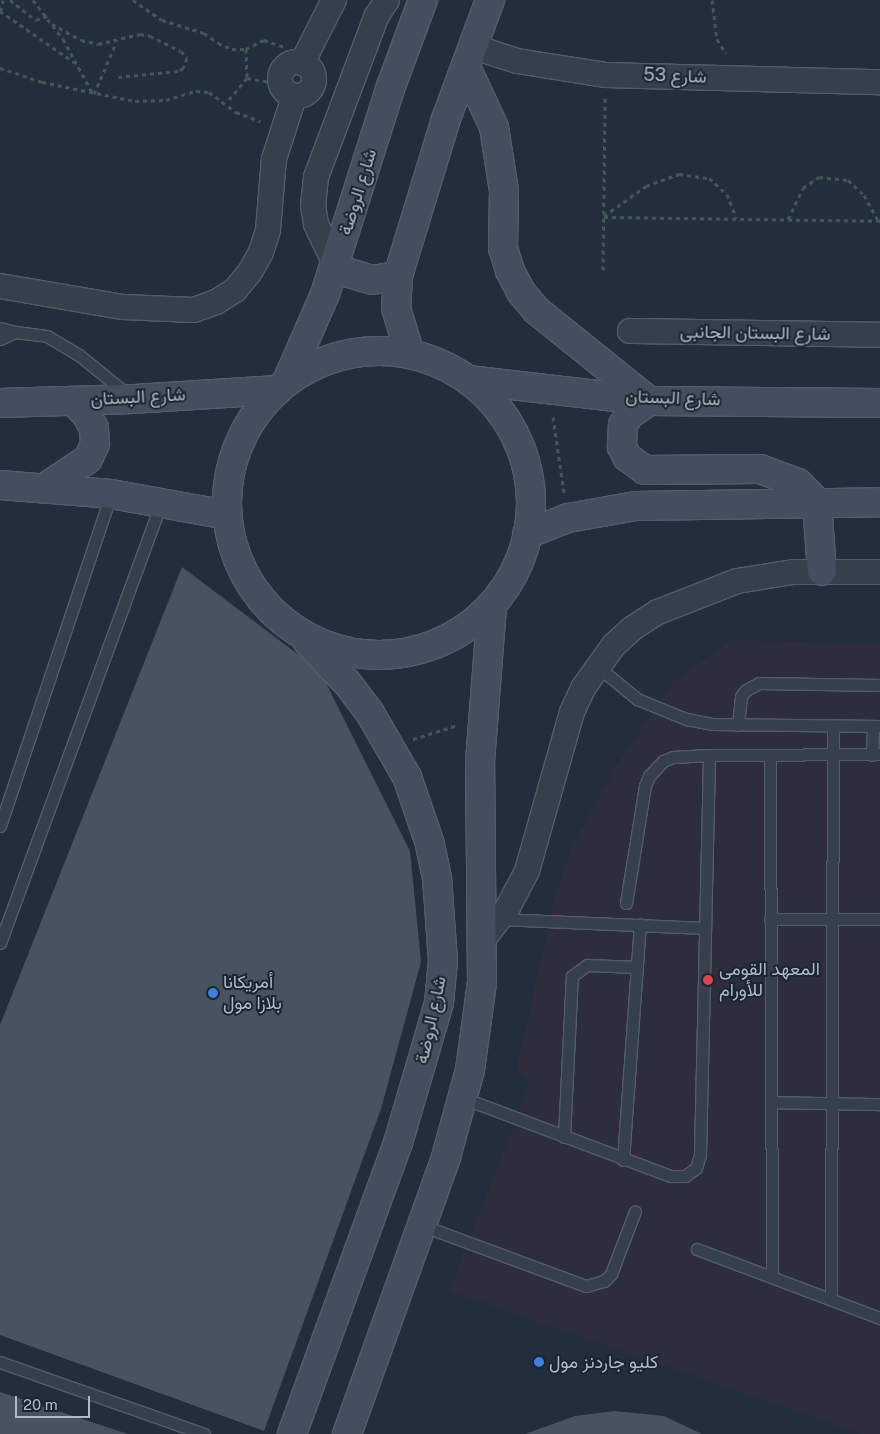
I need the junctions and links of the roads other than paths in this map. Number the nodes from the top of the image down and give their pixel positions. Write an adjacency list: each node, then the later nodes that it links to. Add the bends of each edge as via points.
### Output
1 (334, 0): 6 (street)
2 (387, 0): 7 (street, via 376,16)
3 (423, 0): 11 (street, شارع الروضة, via 390,89)
4 (490, 0): 5 (street)
5 (470, 57): 8 (street, شارع 53, via 605,75); 12 (street, via 446,119); 24 (street, via 494,126 504,192 503,248 510,271 536,310)
6 (301, 64): 7 (street); 9 (street, via 282,71); 9 (street, via 314,75 314,85)
7 (351, 82): 10 (street)
8 (880, 82)
9 (291, 98): 10 (street); 13 (street, via 274,159 268,230 250,272 235,290 194,310 133,308 74,301)
10 (339, 110): 11 (street, via 313,192 316,224)
11 (335, 264): 12 (street, via 346,272 372,280); 21 (street, شارع الروضة, via 314,323)
12 (398, 276): 19 (street, via 396,308)
13 (0, 286)
14 (0, 328): 16 (lane)
15 (630, 331): 17 (street, شارع البستان الجانبى)
16 (15, 332): 18 (lane); 22 (lane, via 30,331 64,344)
17 (880, 335)
18 (0, 339)
19 (410, 354): 20 (street, via 450,369); 21 (street, via 359,352 309,367)
20 (468, 380): 24 (street, شارع البستان); 34 (street, via 502,415 521,452 529,484)
21 (282, 386): 22 (street, شارع البستان); 33 (street, via 247,426 237,447 230,469)
22 (134, 399): 23 (street, شارع البستان)
23 (73, 401): 25 (street, شارع البستان); 28 (street, via 94,428 95,444 88,459)
24 (649, 401): 26 (street, شارع البستان); 31 (street, via 628,415 620,436 624,452 635,465 646,470 745,468 773,472 798,483)
25 (0, 403)
26 (880, 403)
27 (0, 485): 28 (street)
28 (46, 487): 29 (street)
29 (111, 494): 30 (street); 48 (lane)
30 (162, 502): 33 (street); 56 (lane)
31 (817, 502): 32 (street); 34 (street, via 636,506 568,518); 35 (street)
32 (880, 502)
33 (227, 515): 38 (street, via 241,567 255,591)
34 (528, 534): 37 (street, via 510,579)
35 (822, 571): 36 (street); 39 (street, via 737,581 683,600 633,628)
36 (880, 572)
37 (492, 605): 38 (street, via 449,638 398,654 343,651); 54 (street, via 482,717 480,805)
38 (294, 629): 72 (street, شارع الروضة, via 347,683 390,746 420,810 438,878 443,962 439,1003 398,1143)
39 (597, 666): 41 (lane, via 630,694 661,711 712,724); 54 (street, via 572,712 527,871)
40 (880, 685): 41 (lane, via 759,683 741,696)
41 (738, 725): 42 (lane)
42 (833, 726): 43 (lane); 45 (lane)
43 (876, 726): 46 (lane)
44 (770, 755): 45 (lane); 47 (lane); 50 (lane)
45 (830, 755): 46 (lane); 51 (lane)
46 (876, 755)
47 (709, 756): 49 (lane, via 673,757 663,761 649,776); 55 (lane)
48 (0, 826)
49 (626, 903)
50 (770, 918): 51 (lane); 59 (lane)
51 (831, 919): 52 (lane); 60 (lane)
52 (880, 919)
53 (640, 925): 54 (lane); 55 (lane); 57 (lane)
54 (492, 928): 58 (street)
55 (705, 928): 63 (lane, via 699,1162 691,1173 678,1177)
56 (0, 943)
57 (637, 967): 62 (lane, via 587,964 572,976); 63 (lane)
58 (463, 1098): 62 (lane); 65 (street)
59 (771, 1102): 60 (lane); 67 (lane)
60 (831, 1103): 61 (lane); 68 (lane)
61 (880, 1104)
62 (564, 1137): 63 (lane)
63 (623, 1160)
64 (635, 1211): 65 (lane, via 611,1274 604,1281 586,1286)
65 (421, 1225): 73 (street)
66 (697, 1249): 67 (lane)
67 (772, 1277): 68 (lane)
68 (831, 1299): 69 (lane)
69 (880, 1318)
70 (0, 1362): 71 (lane)
71 (204, 1434)
72 (292, 1434)
73 (347, 1434)

